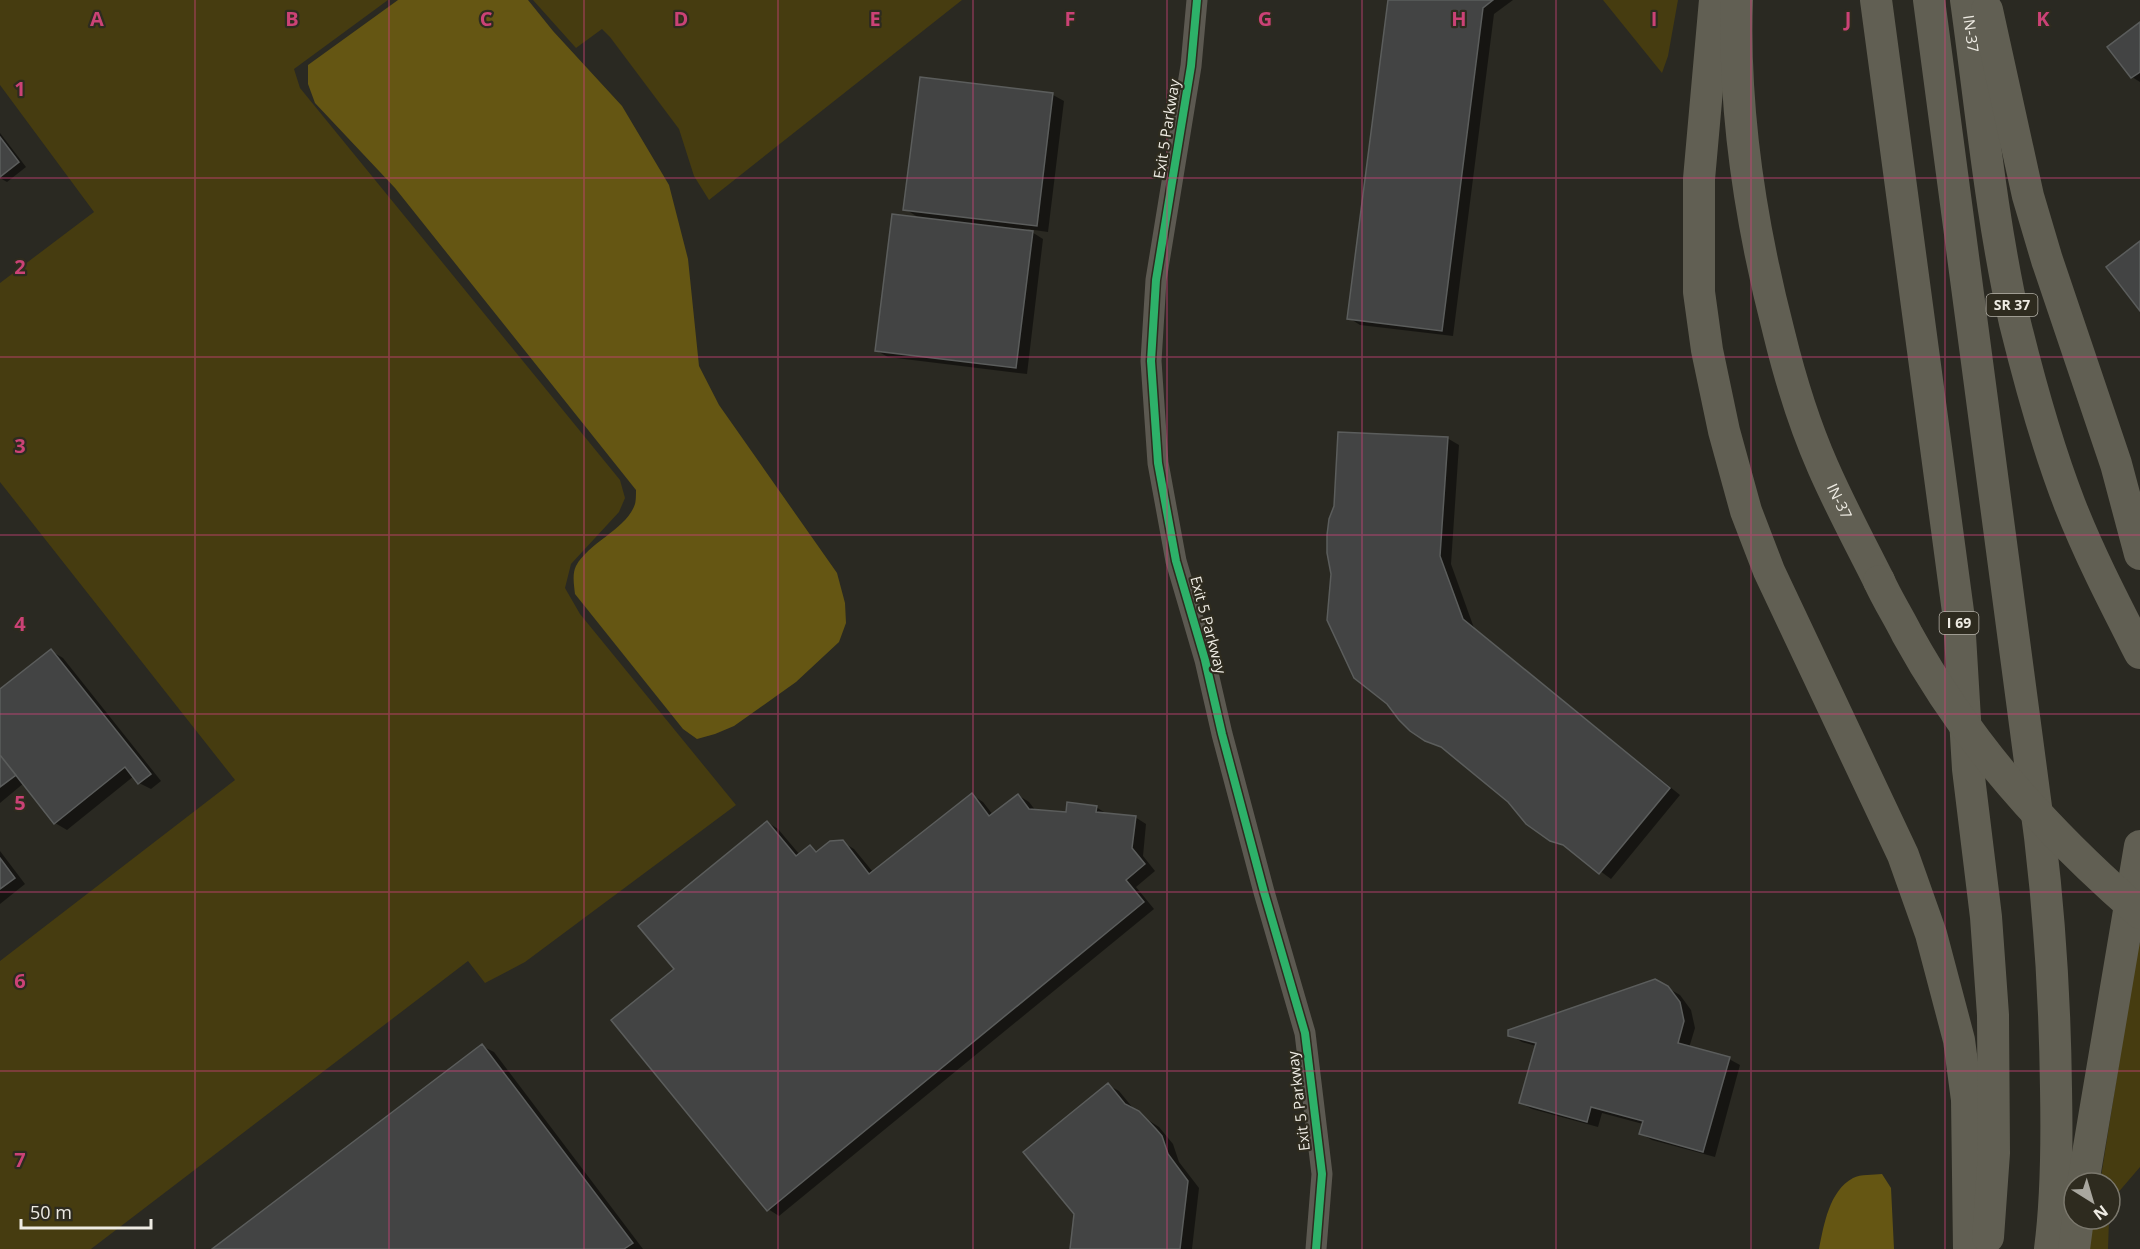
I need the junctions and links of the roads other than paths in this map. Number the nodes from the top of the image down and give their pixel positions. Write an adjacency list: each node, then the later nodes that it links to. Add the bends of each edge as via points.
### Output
1 (1197, 0): 14 (street, Exit 5 Parkway, via 1191,66 1156,280 1150,361 1158,463 1176,561 1305,1033 1322,1174)
2 (1715, 0): 15 (highway, via 1699,179 1699,292 1707,350 1746,511 1795,627 1903,855 1934,945 1959,1040 1968,1100)
3 (1737, 0): 11 (highway, IN-37, bridge, via 1741,123 1759,254 1790,377 1822,466 1926,669 1979,746 2020,797)
4 (1876, 0): 16 (highway, I 69, via 1959,618 1968,769 1986,917 1995,1058 1994,1153)
5 (1929, 0): 17 (highway, via 2050,927 2057,1119)
6 (1966, 0): 9 (highway, IN-37 / SR 37, via 1998,228 2015,321 2036,403 2096,566)
7 (1985, 0): 8 (highway, via 2028,196 2116,464)
8 (2140, 554)
9 (2140, 653)
10 (2140, 846): 12 (highway)
11 (2140, 914)
12 (2086, 1171)
13 (2076, 1231): 18 (highway)
14 (1316, 1249)
15 (1969, 1249)
16 (1986, 1249)
17 (2050, 1249)
18 (2074, 1249)

